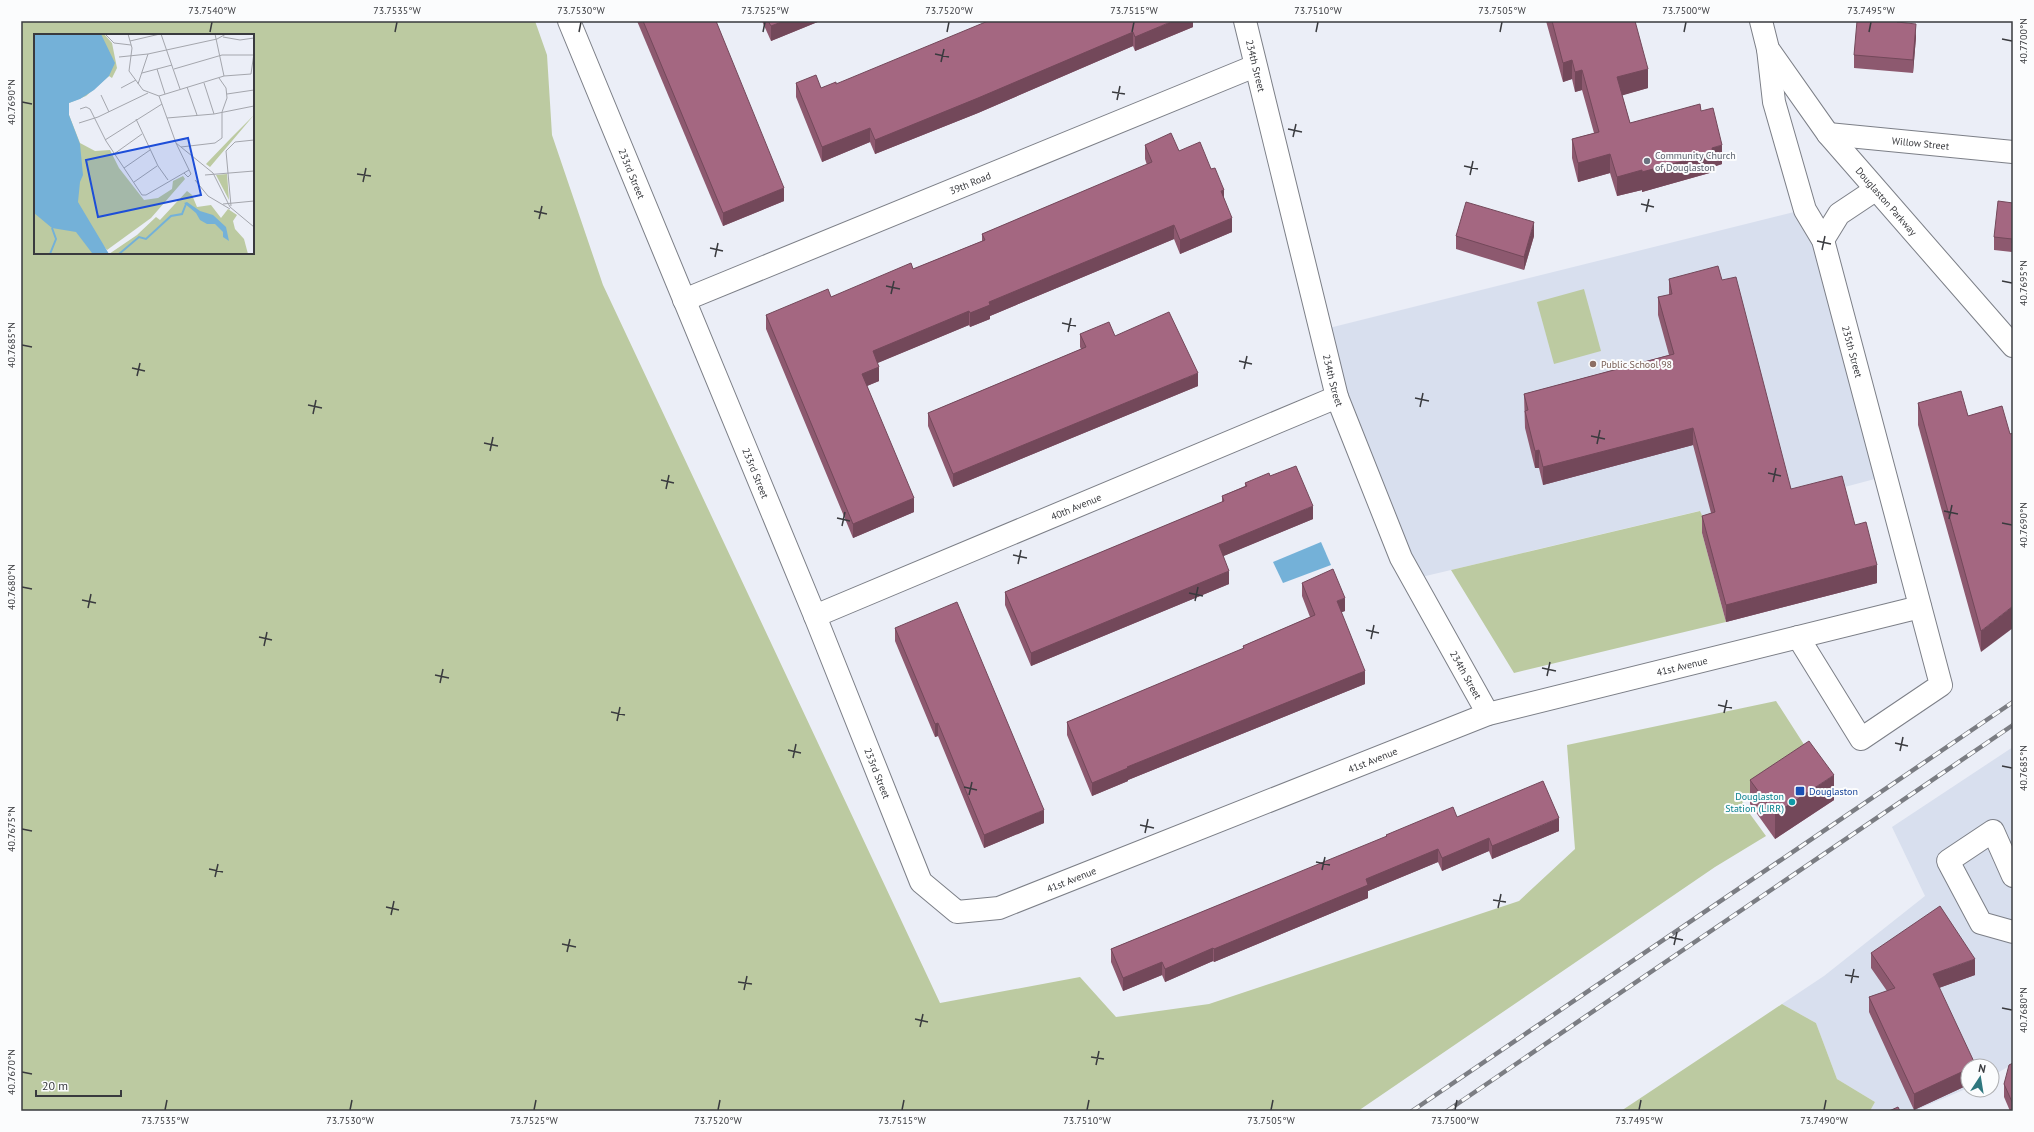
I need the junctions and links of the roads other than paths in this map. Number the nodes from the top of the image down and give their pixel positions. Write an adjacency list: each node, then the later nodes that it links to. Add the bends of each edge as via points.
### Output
1 (569, 21): 10 (street, 233rd Street)
2 (1245, 21): 5 (street, 234th Street)
3 (1761, 21): 4 (street, 235th Street)
4 (1768, 49): 6 (street, Douglaston Parkway); 9 (street, 235th Street, via 1778,116 1806,210)
5 (1255, 66): 10 (street, 39th Road); 12 (street, 234th Street)
6 (1828, 134): 7 (street, Willow Street); 8 (street, Douglaston Parkway)
7 (2013, 152)
8 (1876, 190): 9 (street, via 1839,214); 11 (street, Douglaston Parkway)
9 (1823, 240): 13 (street, 235th Street)
10 (684, 300): 14 (street, 233rd Street)
11 (2013, 346)
12 (1337, 397): 14 (street, 40th Avenue); 16 (street, 234th Street, via 1402,558)
13 (1920, 607): 15 (street, 41st Avenue); 15 (street, 235th Street, via 1941,685 1861,739)
14 (814, 616): 18 (street, 233rd Street, via 921,882)
15 (1798, 637): 16 (street, 41st Avenue)
16 (1488, 714): 18 (street, 41st Avenue, via 999,908)
17 (2013, 876): 19 (street, via 1993,831 1948,861 1981,923)
18 (957, 912)
19 (2013, 932)

